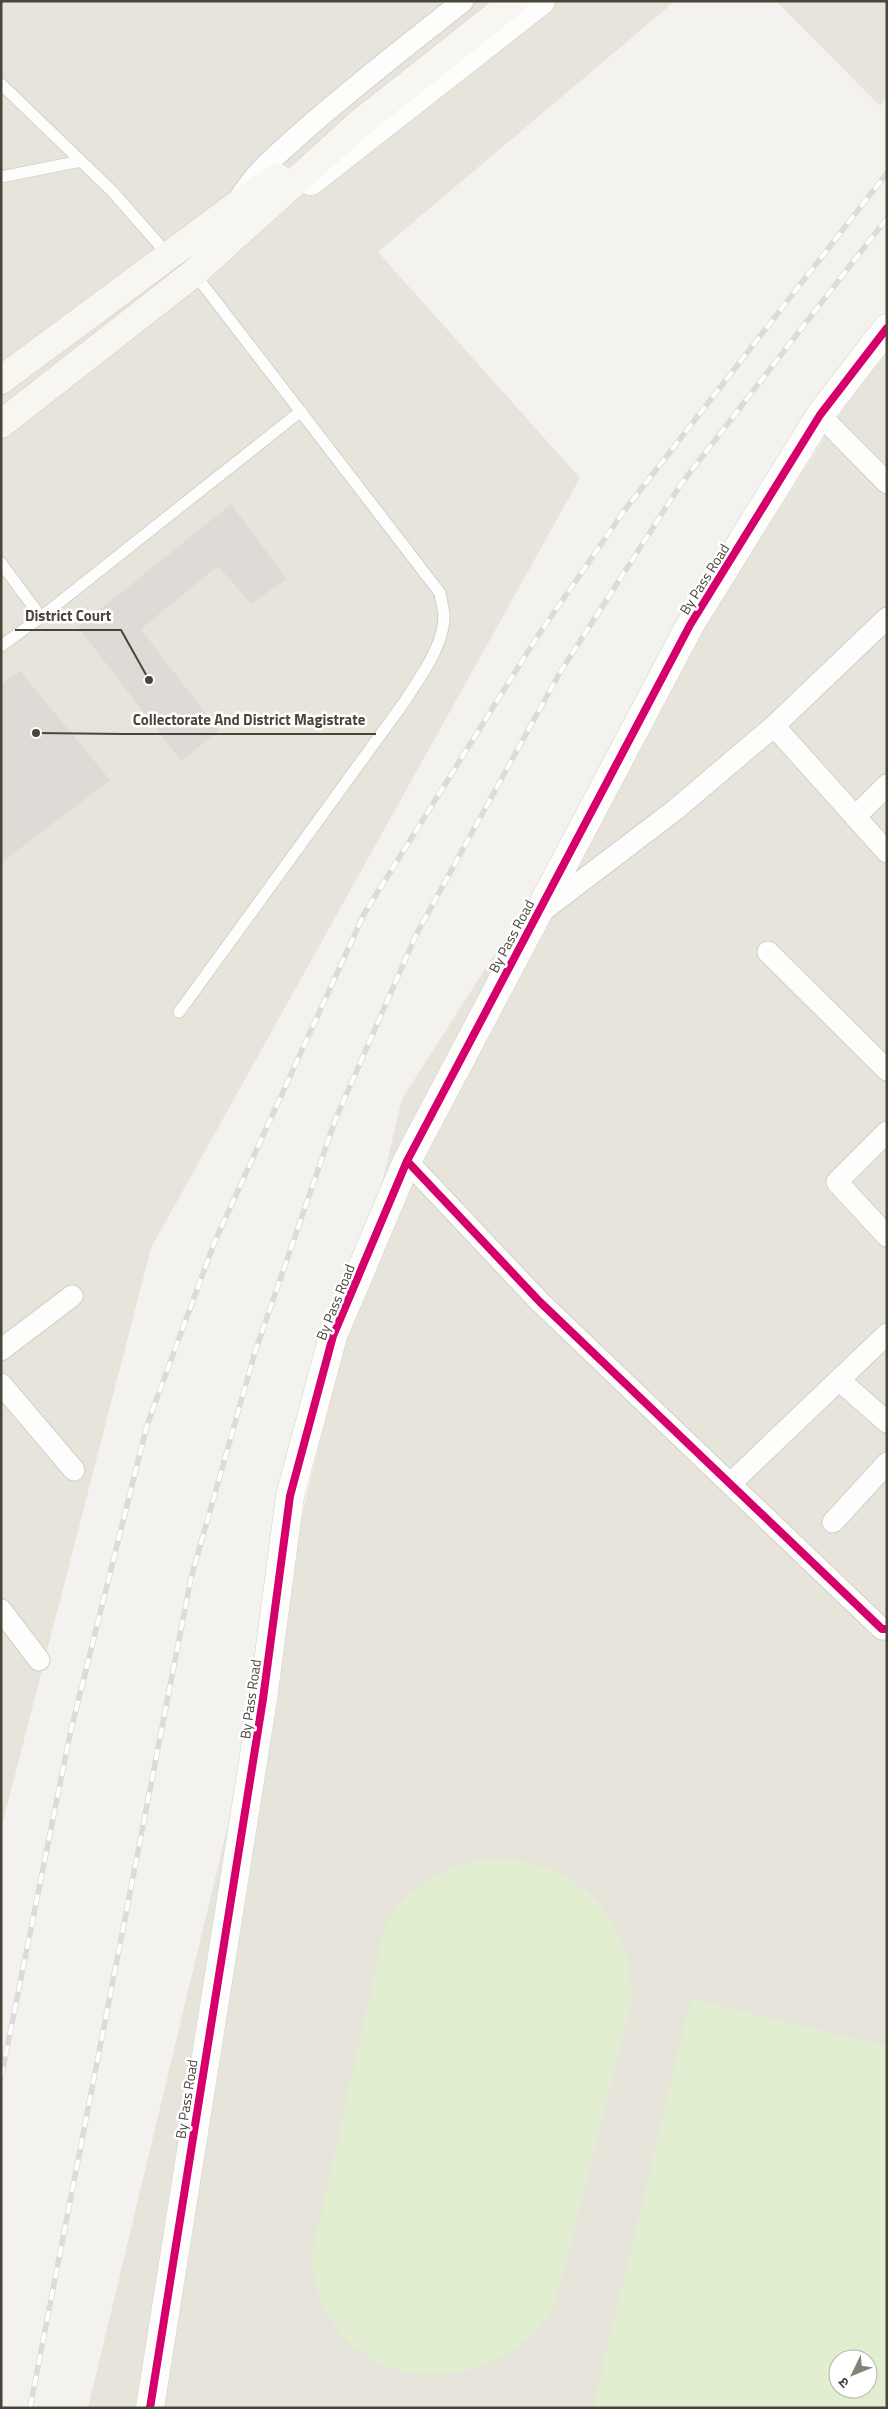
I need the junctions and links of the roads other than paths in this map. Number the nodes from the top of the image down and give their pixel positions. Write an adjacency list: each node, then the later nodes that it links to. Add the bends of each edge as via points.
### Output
1 (463, 1): 9 (street, via 333,105 261,169)
2 (514, 1): 5 (main road)
3 (541, 1): 8 (street, via 322,174)
4 (1, 84): 6 (lane)
5 (360, 123): 8 (main road); 9 (main road)
6 (81, 160): 7 (lane); 10 (lane)
7 (1, 177)
8 (278, 196): 11 (main road)
9 (235, 207): 10 (main road)
10 (169, 256): 13 (main road)
11 (194, 273): 14 (main road); 16 (lane)
12 (887, 328): 17 (street, By Pass Road)
13 (68, 330): 14 (main road); 15 (main road)
14 (89, 355): 18 (main road)
15 (1, 380)
16 (301, 411): 21 (lane); 30 (lane, via 440,593 444,617 428,664 405,701)
17 (820, 415): 19 (street); 28 (street, By Pass Road, via 690,625)
18 (1, 424)
19 (887, 483)
20 (1, 563): 21 (lane)
21 (41, 617): 23 (lane)
22 (887, 618): 24 (street)
23 (1, 646)
24 (774, 726): 26 (street); 28 (street, via 675,810)
25 (887, 785): 26 (street)
26 (855, 817): 27 (street)
27 (887, 852)
28 (536, 916): 33 (street, By Pass Road)
29 (768, 952): 31 (street)
30 (179, 1012)
31 (887, 1070)
32 (887, 1132): 34 (street, via 837,1182)
33 (407, 1161): 43 (street, via 540,1302); 48 (street, By Pass Road, via 333,1336 290,1496 263,1699)
34 (887, 1236)
35 (72, 1296): 37 (street)
36 (887, 1334): 38 (street)
37 (1, 1350)
38 (839, 1380): 40 (street); 43 (street)
39 (1, 1384): 42 (street)
40 (887, 1422)
41 (887, 1463): 44 (street)
42 (74, 1470)
43 (731, 1483): 46 (street)
44 (833, 1522)
45 (1, 1610): 47 (street)
46 (885, 1634)
47 (39, 1660)
48 (150, 2408)

